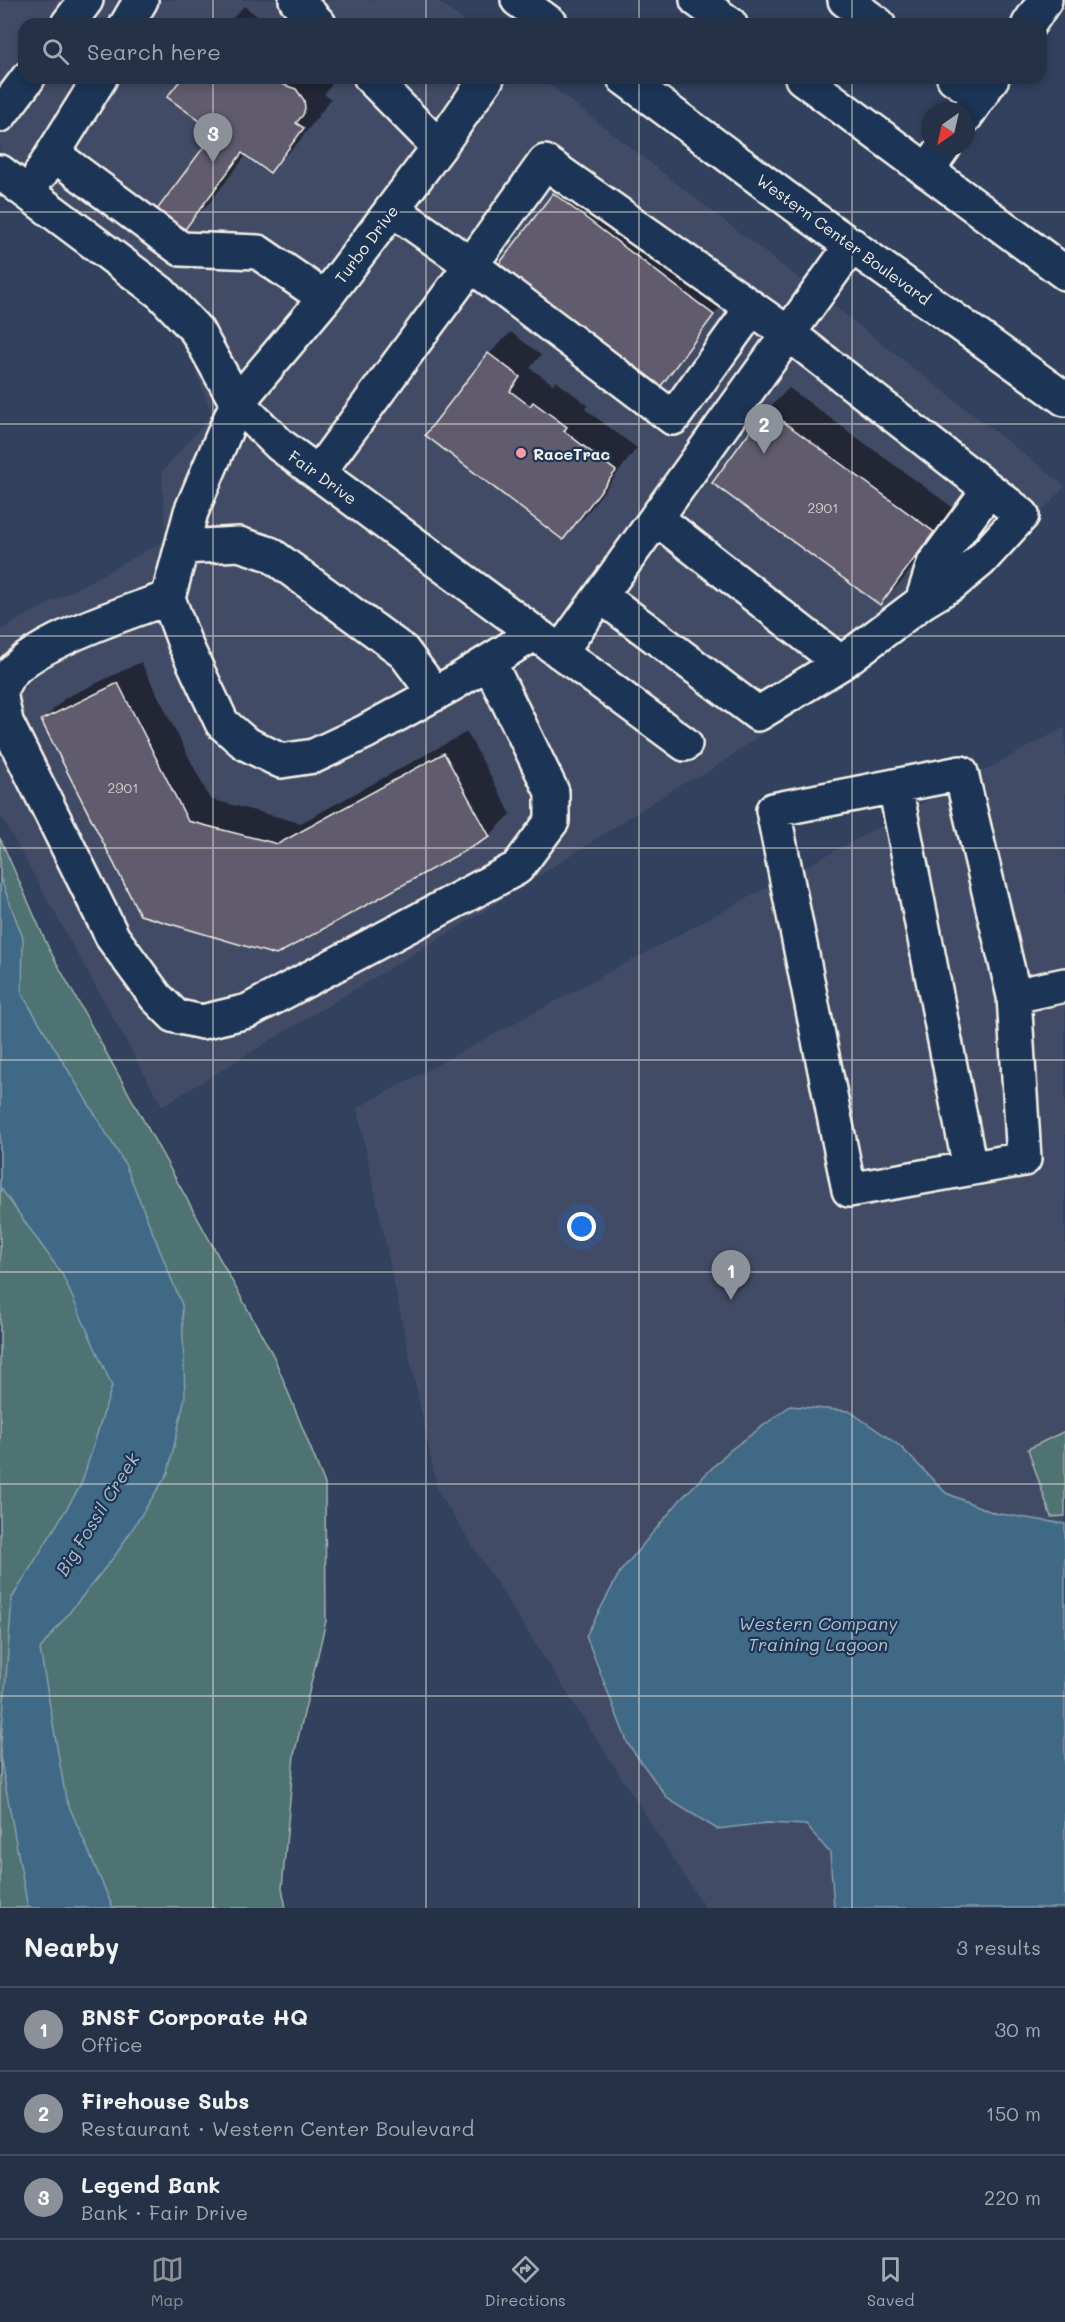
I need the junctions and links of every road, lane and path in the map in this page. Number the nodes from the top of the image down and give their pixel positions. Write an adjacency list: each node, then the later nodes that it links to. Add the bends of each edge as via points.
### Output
1 (86, 0): 7 (street)
2 (141, 0): 8 (street)
3 (296, 0): 9 (street)
4 (698, 0): 10 (street)
5 (844, 0): 11 (street)
6 (1045, 0): 12 (street)
7 (72, 18)
8 (130, 18)
9 (312, 18)
10 (722, 18)
11 (870, 18)
12 (1033, 18)
13 (96, 84): 19 (street)
14 (377, 84): 18 (street)
15 (483, 84): 18 (street, Turbo Drive)
16 (632, 84): 24 (street, Western Center Boulevard)
17 (812, 84): 20 (street)
18 (439, 147): 23 (street, Turbo Drive)
19 (53, 154): 22 (street); 27 (street, via 181,249 258,252)
20 (936, 159): 26 (street)
21 (0, 172): 22 (street, Fair Drive)
22 (28, 193): 31 (street, Fair Drive, via 161,293 198,331)
23 (392, 209): 25 (street); 27 (street, Turbo Drive)
24 (852, 246): 29 (street); 30 (street, Western Center Boulevard)
25 (471, 265): 28 (street, via 545,162); 28 (street, via 673,418); 32 (street)
26 (1065, 273)
27 (325, 298): 31 (street, Turbo Drive)
28 (752, 308): 29 (street)
29 (789, 334): 33 (street); 34 (street)
30 (1065, 399)
31 (237, 403): 32 (street, Fair Drive, via 280,445); 35 (street, Turbo Drive, via 191,512)
32 (318, 473): 39 (street, Fair Drive)
33 (988, 491): 38 (street, via 934,564); 38 (street, via 1022,515 981,560)
34 (657, 518): 36 (street); 41 (street)
35 (182, 547): 37 (street, Turbo Drive); 42 (street, via 239,544 270,554 403,651)
36 (601, 596): 39 (street); 41 (street, via 758,714)
37 (168, 598): 40 (street, via 57,640 12,670 1,693 6,722 113,938 156,997 175,1016 202,1022 248,1011 517,868 552,821 552,792); 42 (street, via 184,644 222,723 245,743 281,761 314,756)
38 (922, 602): 41 (street)
39 (548, 642): 40 (street); 43 (street, Fair Drive)
40 (489, 662): 42 (street)
41 (841, 663)
42 (435, 694)
43 (685, 744)
44 (895, 786): 46 (street, via 961,773); 47 (street); 47 (street, via 773,810 849,1190)
45 (1065, 985): 46 (street)
46 (1014, 996): 47 (street, via 1024,1159)
47 (970, 1168)

